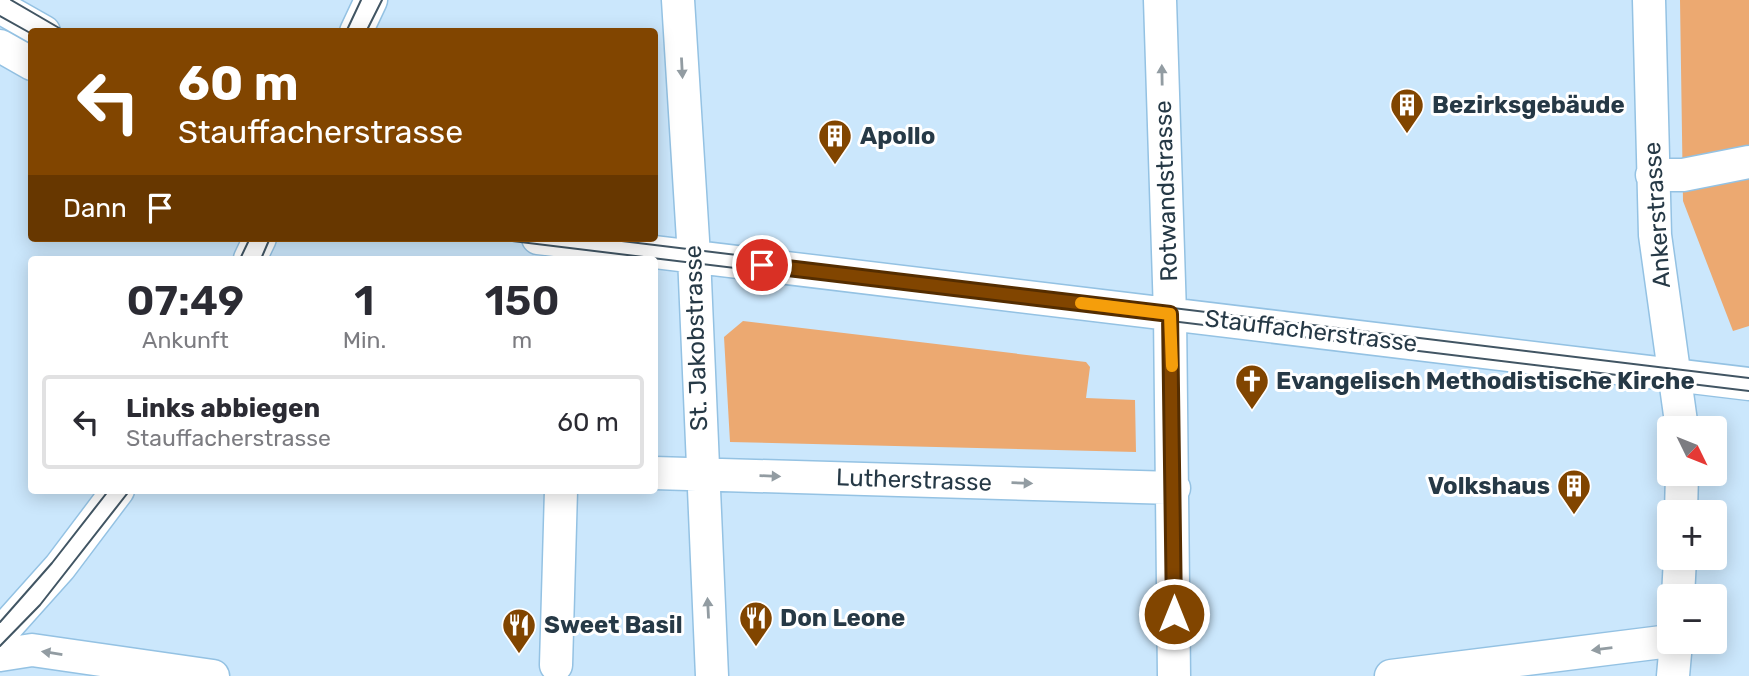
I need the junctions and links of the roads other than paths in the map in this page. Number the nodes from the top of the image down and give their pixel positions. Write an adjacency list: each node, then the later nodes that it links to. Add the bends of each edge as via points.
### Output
1 (371, 0): 7 (street)
2 (678, 0): 13 (street, St. Jakobstrasse, one-way to 13)
3 (1160, 0): 14 (street, Rotwandstrasse, one-way to 3)
4 (1649, 0): 11 (street, Ankerstrasse)
5 (0, 7): 6 (street)
6 (37, 28)
7 (358, 28)
8 (0, 47): 9 (street)
9 (28, 62)
10 (1749, 162): 11 (street)
11 (1652, 175): 15 (street, Ankerstrasse, via 1663,309)
12 (573, 242): 13 (street, Stauffacherstrasse)
13 (694, 256): 14 (street, Stauffacherstrasse); 19 (street, St. Jakobstrasse)
14 (1170, 314): 15 (street, Stauffacherstrasse); 20 (street, Rotwandstrasse)
15 (1675, 376): 16 (street, Stauffacherstrasse); 17 (street, Ankerstrasse)
16 (1749, 384)
17 (1680, 416)
18 (658, 473): 19 (street, Lutherstrasse)
19 (702, 474): 20 (street, Lutherstrasse, one-way to 20); 29 (street, St. Jakobstrasse, one-way to 19)
20 (1174, 488): 30 (street, Rotwandstrasse)
21 (115, 494): 23 (street, via 60,567)
22 (561, 494): 27 (street)
23 (0, 635)
24 (1657, 643): 31 (street, one-way to 31)
25 (1675, 654): 32 (street)
26 (0, 655): 28 (street, one-way to 26, via 32,650)
27 (556, 665)
28 (213, 676)
29 (712, 676)
30 (1174, 676)
31 (1391, 676)
32 (1673, 676)

